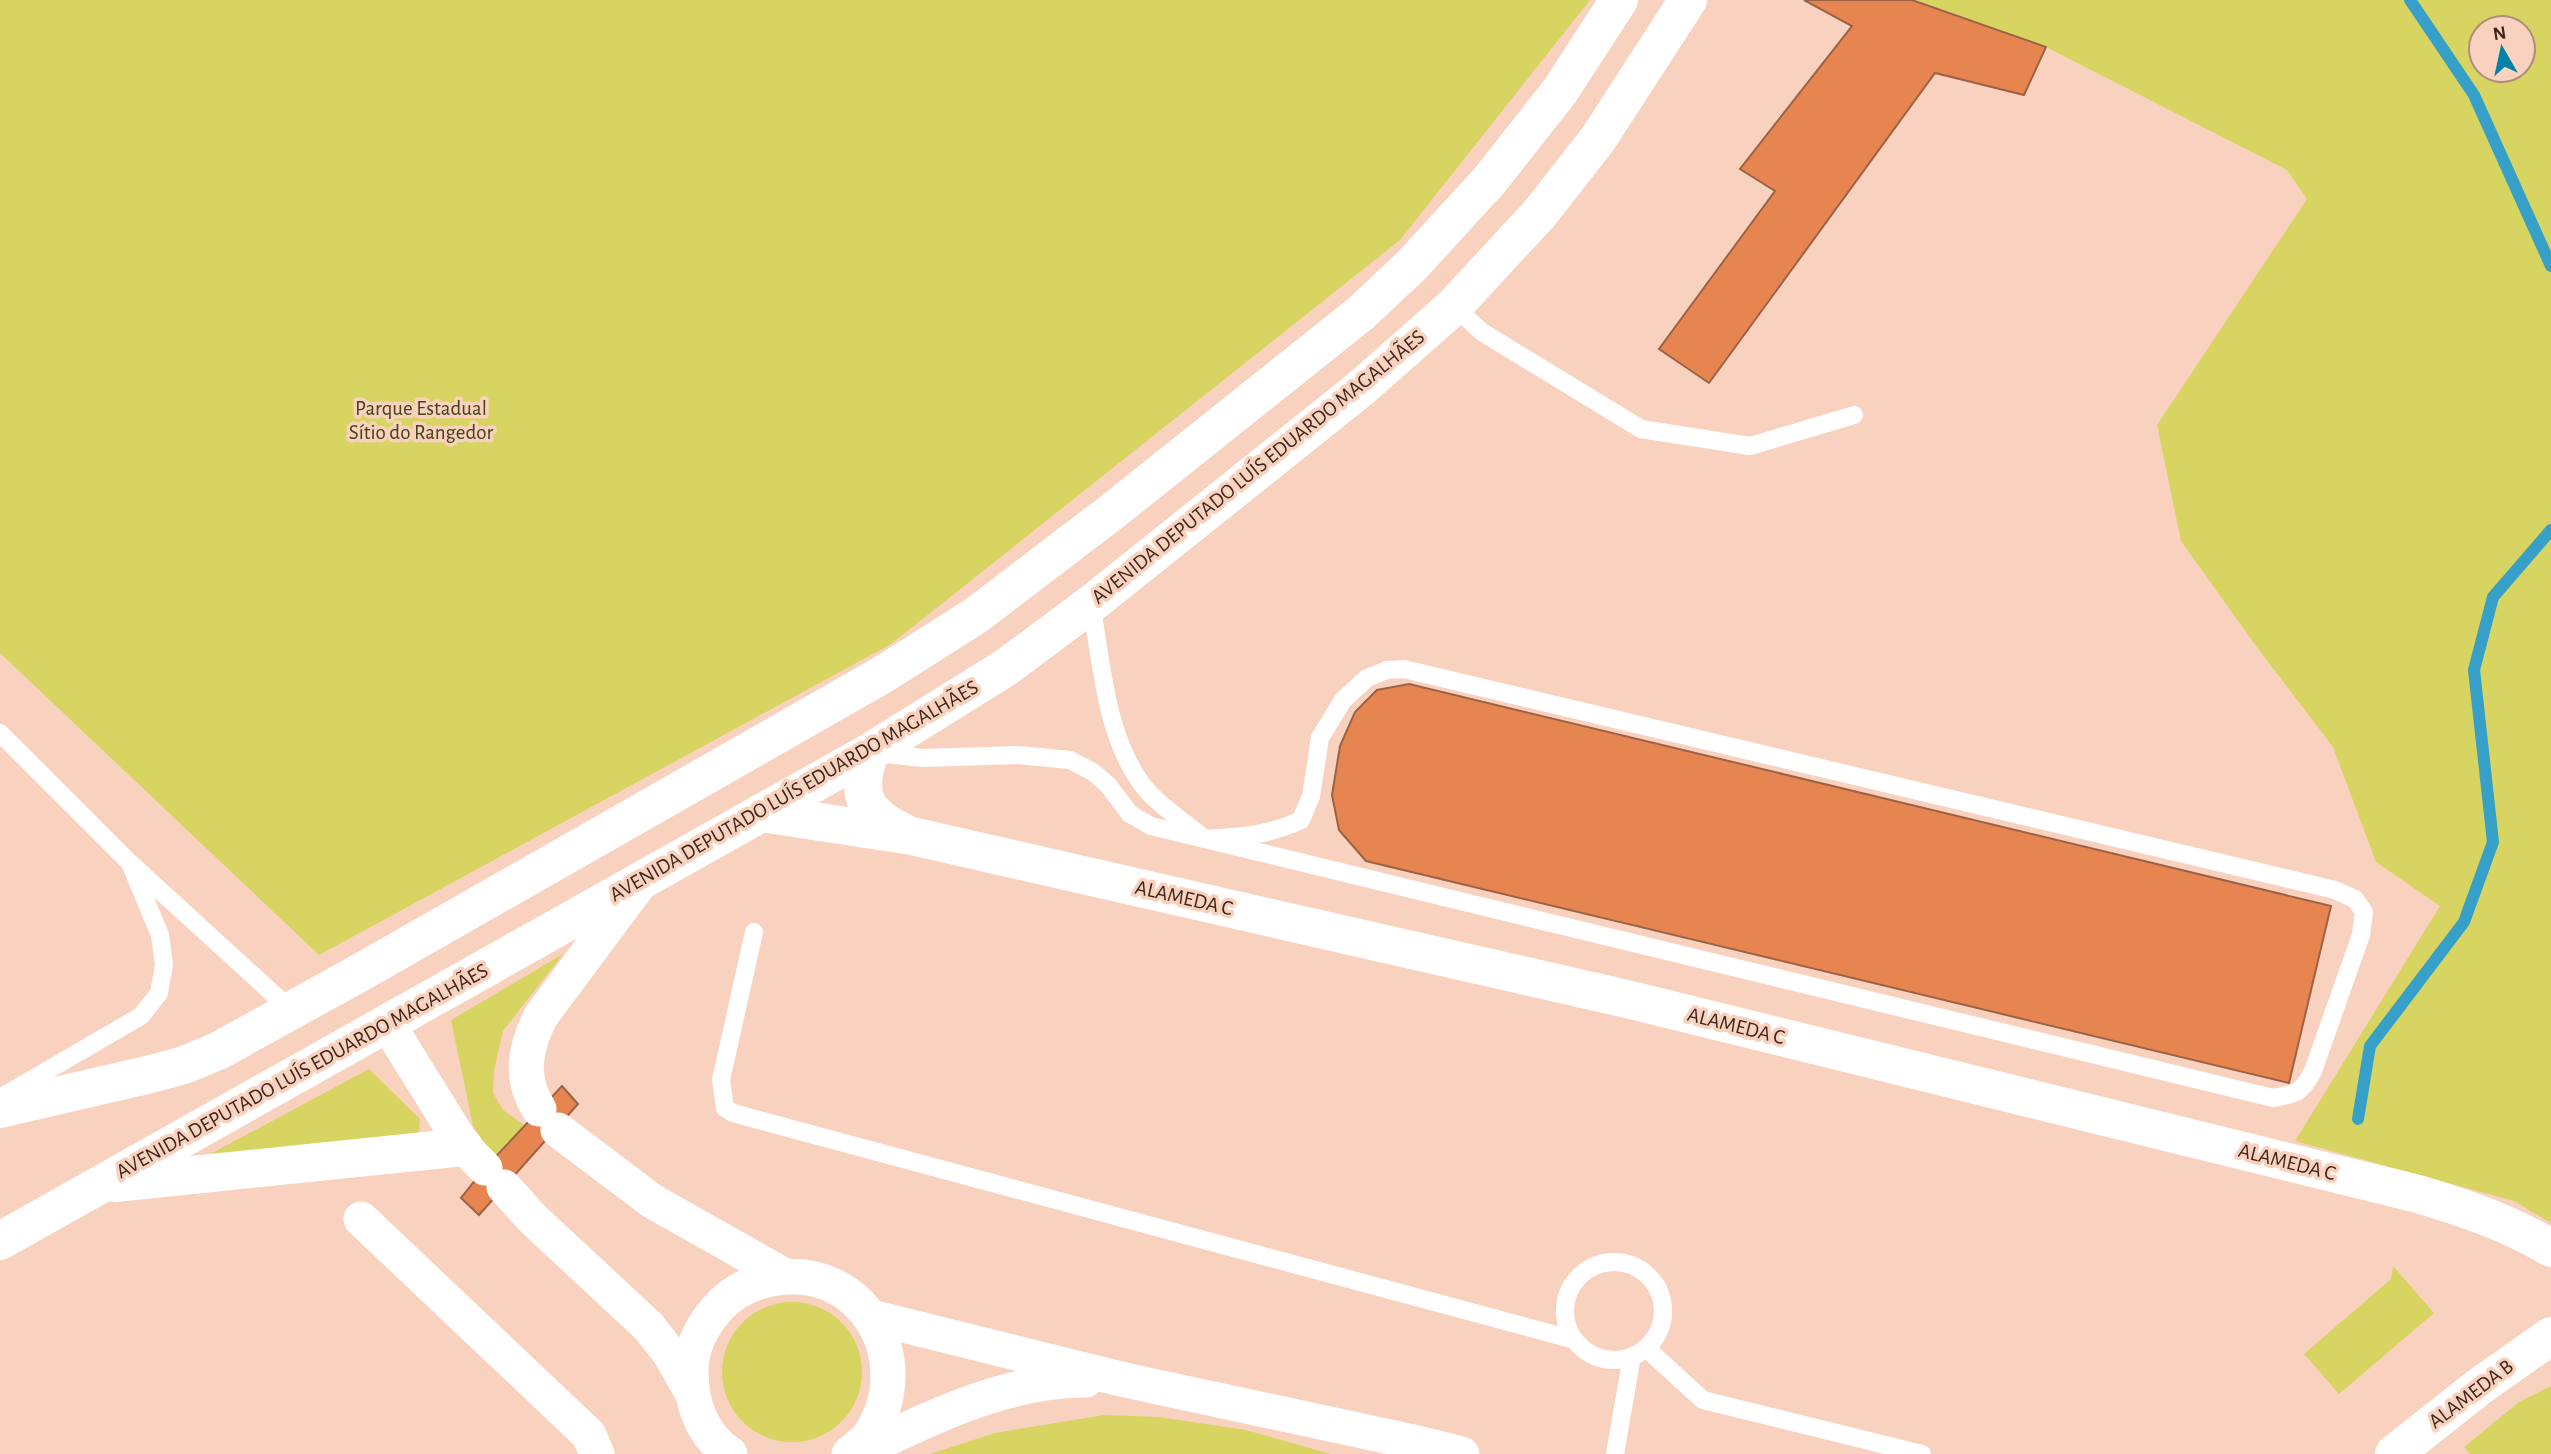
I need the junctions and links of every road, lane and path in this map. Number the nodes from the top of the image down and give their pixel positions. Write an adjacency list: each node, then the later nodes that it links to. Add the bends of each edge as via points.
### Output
1 (1619, 0): 14 (main road, via 1560,91 1489,181 1411,266 1361,313 975,617 882,675)
2 (1688, 0): 3 (main road, AVENIDA DEPUTADO LUÍS EDUARDO MAGALHÃES, via 1598,139 1540,213)
3 (1454, 306): 4 (lane, via 1482,332 1641,429 1750,446); 5 (main road, AVENIDA DEPUTADO LUÍS EDUARDO MAGALHÃES, via 1360,389)
4 (1854, 415)
5 (1091, 604): 7 (main road, AVENIDA DEPUTADO LUÍS EDUARDO MAGALHÃES, via 1005,667); 10 (lane, via 1112,722 1125,758 1142,786)
6 (0, 733): 11 (lane)
7 (870, 752): 8 (main road, AVENIDA DEPUTADO LUÍS EDUARDO MAGALHÃES); 9 (main road, ALAMEDA C, via 862,777 868,807 882,821); 10 (lane, via 922,758 1018,755 1070,760 1108,785 1130,814 1151,826)
8 (761, 813): 9 (main road, ALAMEDA C); 12 (main road, AVENIDA DEPUTADO LUÍS EDUARDO MAGALHÃES)
9 (912, 836): 22 (main road, ALAMEDA C, via 1631,1000 2418,1194 2506,1224)
10 (1205, 839): 10 (lane, via 2273,1098 2304,1088 2313,1071 2361,935 2364,912 2355,899 2335,890 1404,669 1367,678 1343,700 1320,738 1311,796 1301,820 1252,836)
11 (130, 863): 14 (lane); 16 (lane, via 160,935 164,965 159,993 141,1016)
12 (643, 879): 15 (main road, AVENIDA DEPUTADO LUÍS EDUARDO MAGALHÃES); 23 (street, via 541,1016 527,1053 527,1084 548,1119 652,1201)
13 (754, 932): 26 (lane, via 721,1080 725,1108 733,1113)
14 (292, 1011): 17 (main road, via 184,1065)
15 (387, 1023): 18 (street); 19 (main road, AVENIDA DEPUTADO LUÍS EDUARDO MAGALHÃES)
16 (0, 1098)
17 (0, 1109)
18 (484, 1167): 19 (main road); 29 (street, via 649,1327 670,1354)
19 (99, 1185): 21 (main road, AVENIDA DEPUTADO LUÍS EDUARDO MAGALHÃES)
20 (361, 1219): 31 (street, via 589,1435)
21 (0, 1241)
22 (2551, 1248)
23 (786, 1276): 24 (street, via 817,1280 847,1294); 29 (street, via 752,1283 724,1300 702,1326 691,1357)
24 (871, 1317): 28 (street); 33 (street, via 886,1346 890,1378 883,1410 867,1438)
25 (2551, 1336): 38 (main road, ALAMEDA B)
26 (1574, 1340): 27 (lane, via 1602,1359 1617,1360); 27 (lane, via 1565,1308 1573,1285 1591,1268 1623,1263 1651,1278 1663,1307 1656,1336)
27 (1639, 1352): 36 (lane); 37 (lane, via 1703,1400)
28 (1125, 1380): 30 (street); 34 (street, via 1031,1385 939,1414)
29 (697, 1422): 32 (street)
30 (1421, 1448): 35 (street)
31 (597, 1454)
32 (730, 1454)
33 (849, 1454)
34 (854, 1454)
35 (1462, 1454)
36 (1615, 1454)
37 (1922, 1454)
38 (2394, 1454)

